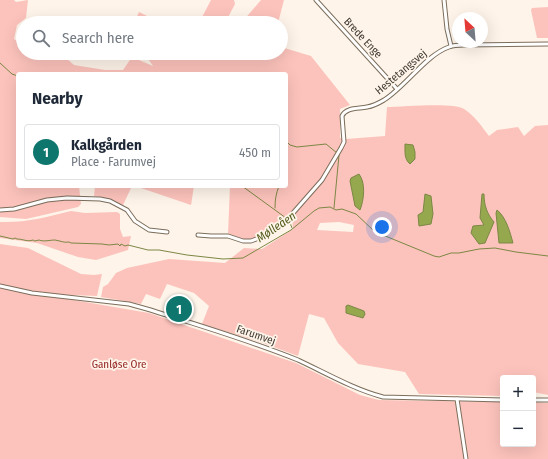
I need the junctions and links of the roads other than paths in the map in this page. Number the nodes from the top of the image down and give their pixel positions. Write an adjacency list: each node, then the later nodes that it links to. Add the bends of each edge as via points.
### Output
1 (316, 0): 5 (street, Brede Enge)
2 (444, 0): 4 (street)
3 (548, 44): 4 (street)
4 (451, 46): 5 (street, Hestetangsvej, via 439,52)
5 (397, 89): 8 (street, Hestetangsvej, via 377,104 347,110 344,113 344,142 341,148 322,180 277,228 251,241 228,236)
6 (0, 210): 7 (street, via 60,198 100,199 127,210 135,221 149,230)
7 (167, 232)
8 (198, 235)
9 (0, 286): 10 (street, Farumvej, via 129,304 147,309 258,344 382,397)
10 (457, 399): 11 (street, Farumvej); 14 (street)
11 (500, 400)
12 (536, 400): 13 (street)
13 (548, 400)
14 (466, 459)

